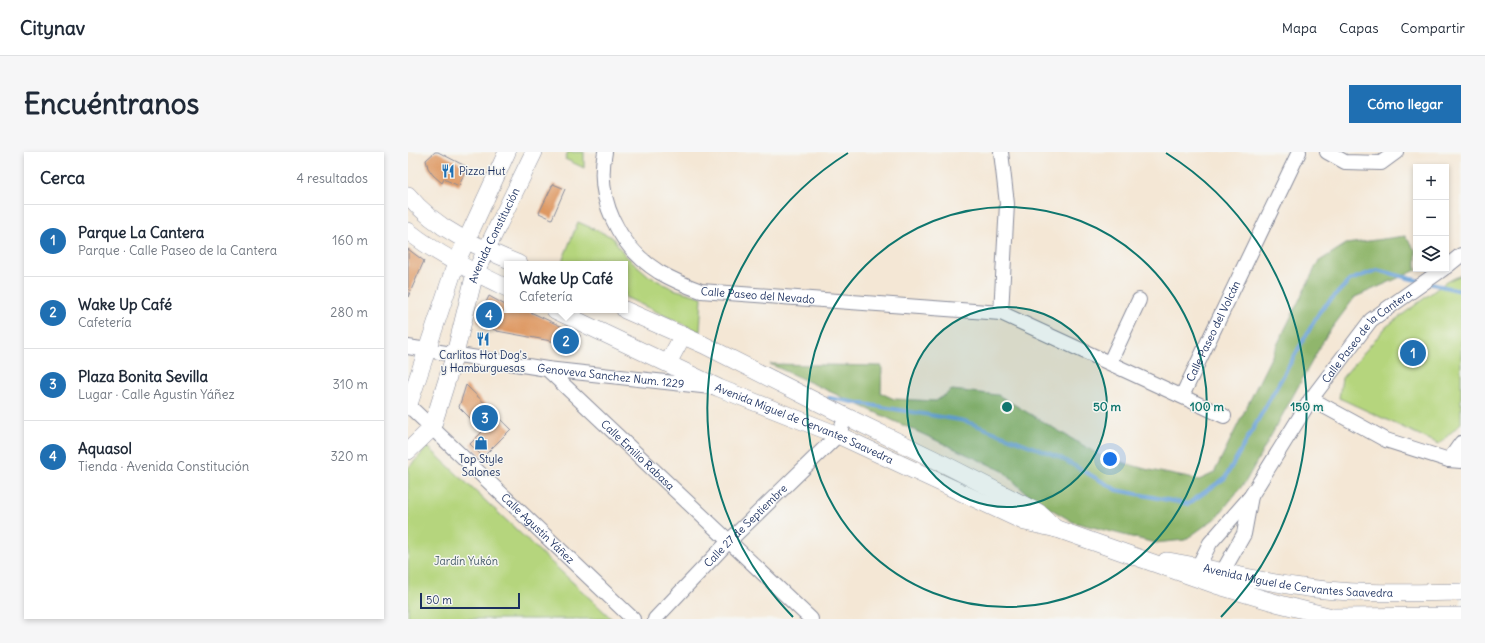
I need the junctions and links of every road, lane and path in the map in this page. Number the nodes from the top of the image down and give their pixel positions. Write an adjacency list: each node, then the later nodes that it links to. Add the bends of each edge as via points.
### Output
1 (507, 152): 10 (street)
2 (534, 152): 11 (street, Avenida Constitución)
3 (605, 152): 22 (street, Calle Paseo del Nevado, via 603,173 606,203 612,221 625,241 639,255 658,272 681,283 701,291)
4 (1001, 152): 22 (street, via 1008,204)
5 (1299, 152): 31 (street, Calle Paseo del Volcán)
6 (1327, 152): 7 (street, via 1345,162 1381,163)
7 (1396, 152)
8 (408, 195): 10 (street, via 435,223)
9 (408, 231): 14 (street)
10 (465, 240): 11 (street); 14 (street)
11 (485, 250): 13 (street); 17 (street, Avenida Constitución)
12 (1461, 255): 15 (street)
13 (512, 261)
14 (456, 263): 17 (street); 25 (street)
15 (1449, 265)
16 (1439, 272): 32 (street, Calle Paseo de la Cantera, via 1371,320)
17 (475, 273): 18 (street); 26 (street, Avenida Constitución)
18 (504, 287)
19 (1139, 300): 27 (street)
20 (628, 311): 23 (street, Avenida Miguel de Cervantes Saavedra)
21 (561, 313): 28 (street, Avenida Miguel de Cervantes Saavedra)
22 (1002, 313): 27 (street)
23 (683, 335): 28 (street); 35 (street, Avenida Miguel de Cervantes Saavedra)
24 (408, 347): 25 (street, Genoveva Sanchez Num. 1229)
25 (427, 350): 26 (street, Genoveva Sanchez Num. 1229); 33 (street)
26 (455, 354): 29 (street, Genoveva Sanchez Num. 1229); 36 (street, Avenida Constitución)
27 (1110, 362): 31 (street)
28 (668, 363): 30 (street, Avenida Miguel de Cervantes Saavedra)
29 (547, 369): 30 (street, Genoveva Sanchez Num. 1229); 43 (street, Calle Emilio Rabasa)
30 (719, 388): 37 (street, Avenida Miguel de Cervantes Saavedra)
31 (1182, 396): 34 (street)
32 (1311, 399): 40 (street, via 1386,440); 41 (street, Calle Paseo de la Cantera)
33 (408, 406): 36 (street, Calle Agustín Yáñez)
34 (1224, 416)
35 (846, 417): 37 (street); 42 (street, Avenida Miguel de Cervantes Saavedra, via 1038,512)
36 (432, 428): 39 (street, Avenida Constitución); 49 (street, Calle Agustín Yáñez)
37 (838, 435): 42 (street, Avenida Miguel de Cervantes Saavedra, via 1024,522); 43 (street, Calle 27 de Septiembre)
38 (1461, 443): 40 (street)
39 (408, 451)
40 (1455, 460)
41 (1251, 496): 44 (street, via 1210,543); 45 (street, via 1244,534)
42 (1057, 529): 44 (street, Avenida Miguel de Cervantes Saavedra, via 1137,556)
43 (728, 542): 50 (street, Calle 27 de Septiembre); 51 (street, Calle Emilio Rabasa)
44 (1195, 571): 45 (street, Avenida Miguel de Cervantes Saavedra)
45 (1219, 579): 46 (street, Avenida Miguel de Cervantes Saavedra, via 1361,592); 48 (street, Avenida Miguel de Cervantes Saavedra, via 1280,604)
46 (1461, 592)
47 (1461, 616): 48 (street, Avenida Miguel de Cervantes Saavedra)
48 (1331, 618)
49 (634, 619)
50 (655, 619)
51 (811, 619)

